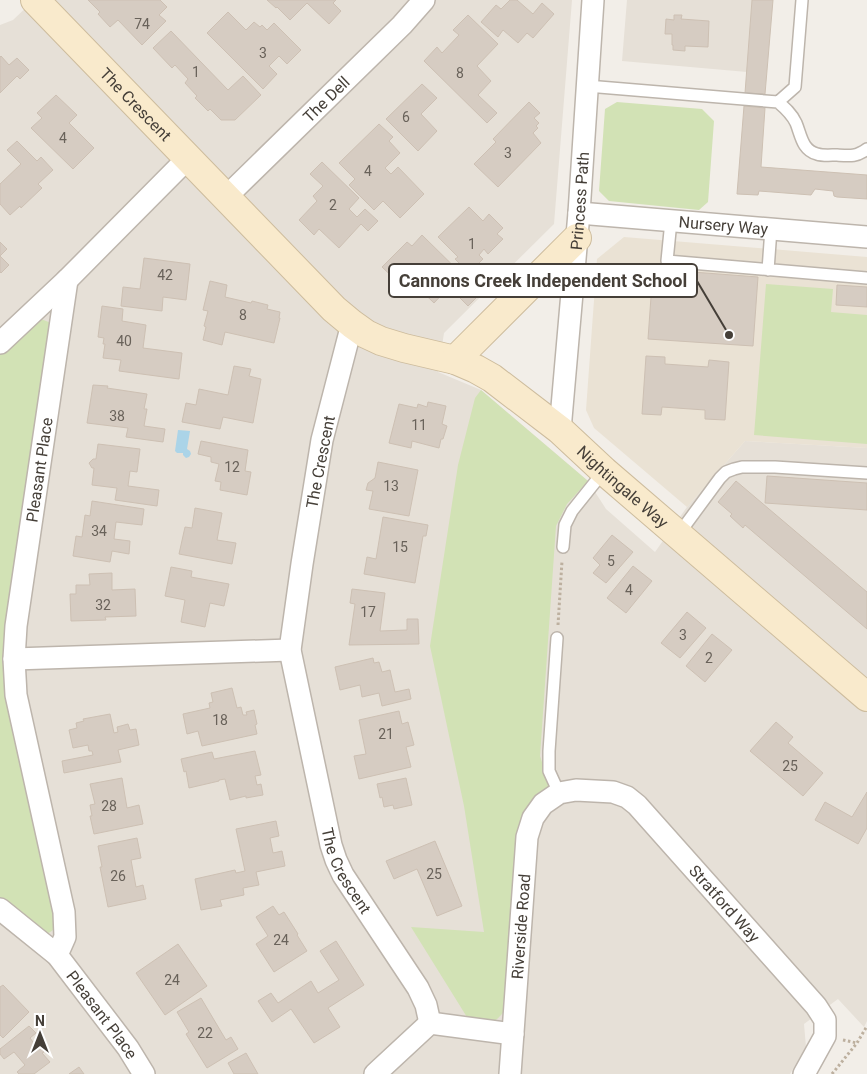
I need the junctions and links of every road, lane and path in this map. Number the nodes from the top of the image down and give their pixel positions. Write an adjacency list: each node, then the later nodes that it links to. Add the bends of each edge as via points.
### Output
1 (35, 0): 8 (street, The Crescent)
2 (424, 0): 9 (street, The Dell)
3 (593, 0): 5 (street, Princess Path)
4 (802, 0): 6 (lane, via 795,87)
5 (587, 86): 6 (lane); 11 (street, Princess Path)
6 (778, 102): 7 (lane, via 792,116 810,150 818,154 848,156 858,155)
7 (867, 149)
8 (188, 158): 9 (street, The Crescent); 16 (street)
9 (226, 197): 17 (street, The Crescent)
10 (670, 220): 11 (street, Nursery Way); 12 (street, Nursery Way); 14 (lane, via 667,261)
11 (578, 225): 19 (street); 20 (street, Princess Path)
12 (771, 229): 13 (street, Nursery Way); 14 (lane)
13 (867, 237)
14 (768, 270): 15 (lane)
15 (867, 278)
16 (67, 280): 18 (street); 27 (street, Pleasant Place, via 16,626)
17 (352, 324): 19 (street, Nightingale Way, via 381,341); 26 (street, The Crescent, via 322,440)
18 (0, 343)
19 (456, 360): 20 (street, Nightingale Way, via 492,378)
20 (560, 430): 21 (street, Nightingale Way)
21 (604, 472): 23 (street, Nightingale Way); 24 (lane, via 572,511 565,525)
22 (867, 473): 23 (lane, via 775,467 734,469 720,478)
23 (678, 535): 28 (street, Nightingale Way)
24 (563, 547): 25 (path)
25 (557, 638): 29 (lane, via 548,751 549,771)
26 (290, 650): 27 (street); 32 (street, The Crescent, via 336,860 418,988)
27 (14, 659): 31 (street, Pleasant Place, via 16,695 64,912 65,937)
28 (867, 697)
29 (559, 793): 34 (street, Riverside Road, via 543,804 533,818 527,837); 38 (street, Stratford Way, via 576,790 614,792 637,805 816,1006 825,1020 825,1036)
30 (0, 909): 31 (street, Pleasant Place)
31 (58, 955): 35 (street, Pleasant Place)
32 (430, 1023): 34 (street); 36 (street)
33 (867, 1026): 39 (path)
34 (512, 1034): 37 (street, Riverside Road)
35 (144, 1074)
36 (375, 1074)
37 (510, 1074)
38 (804, 1074)
39 (832, 1074)

